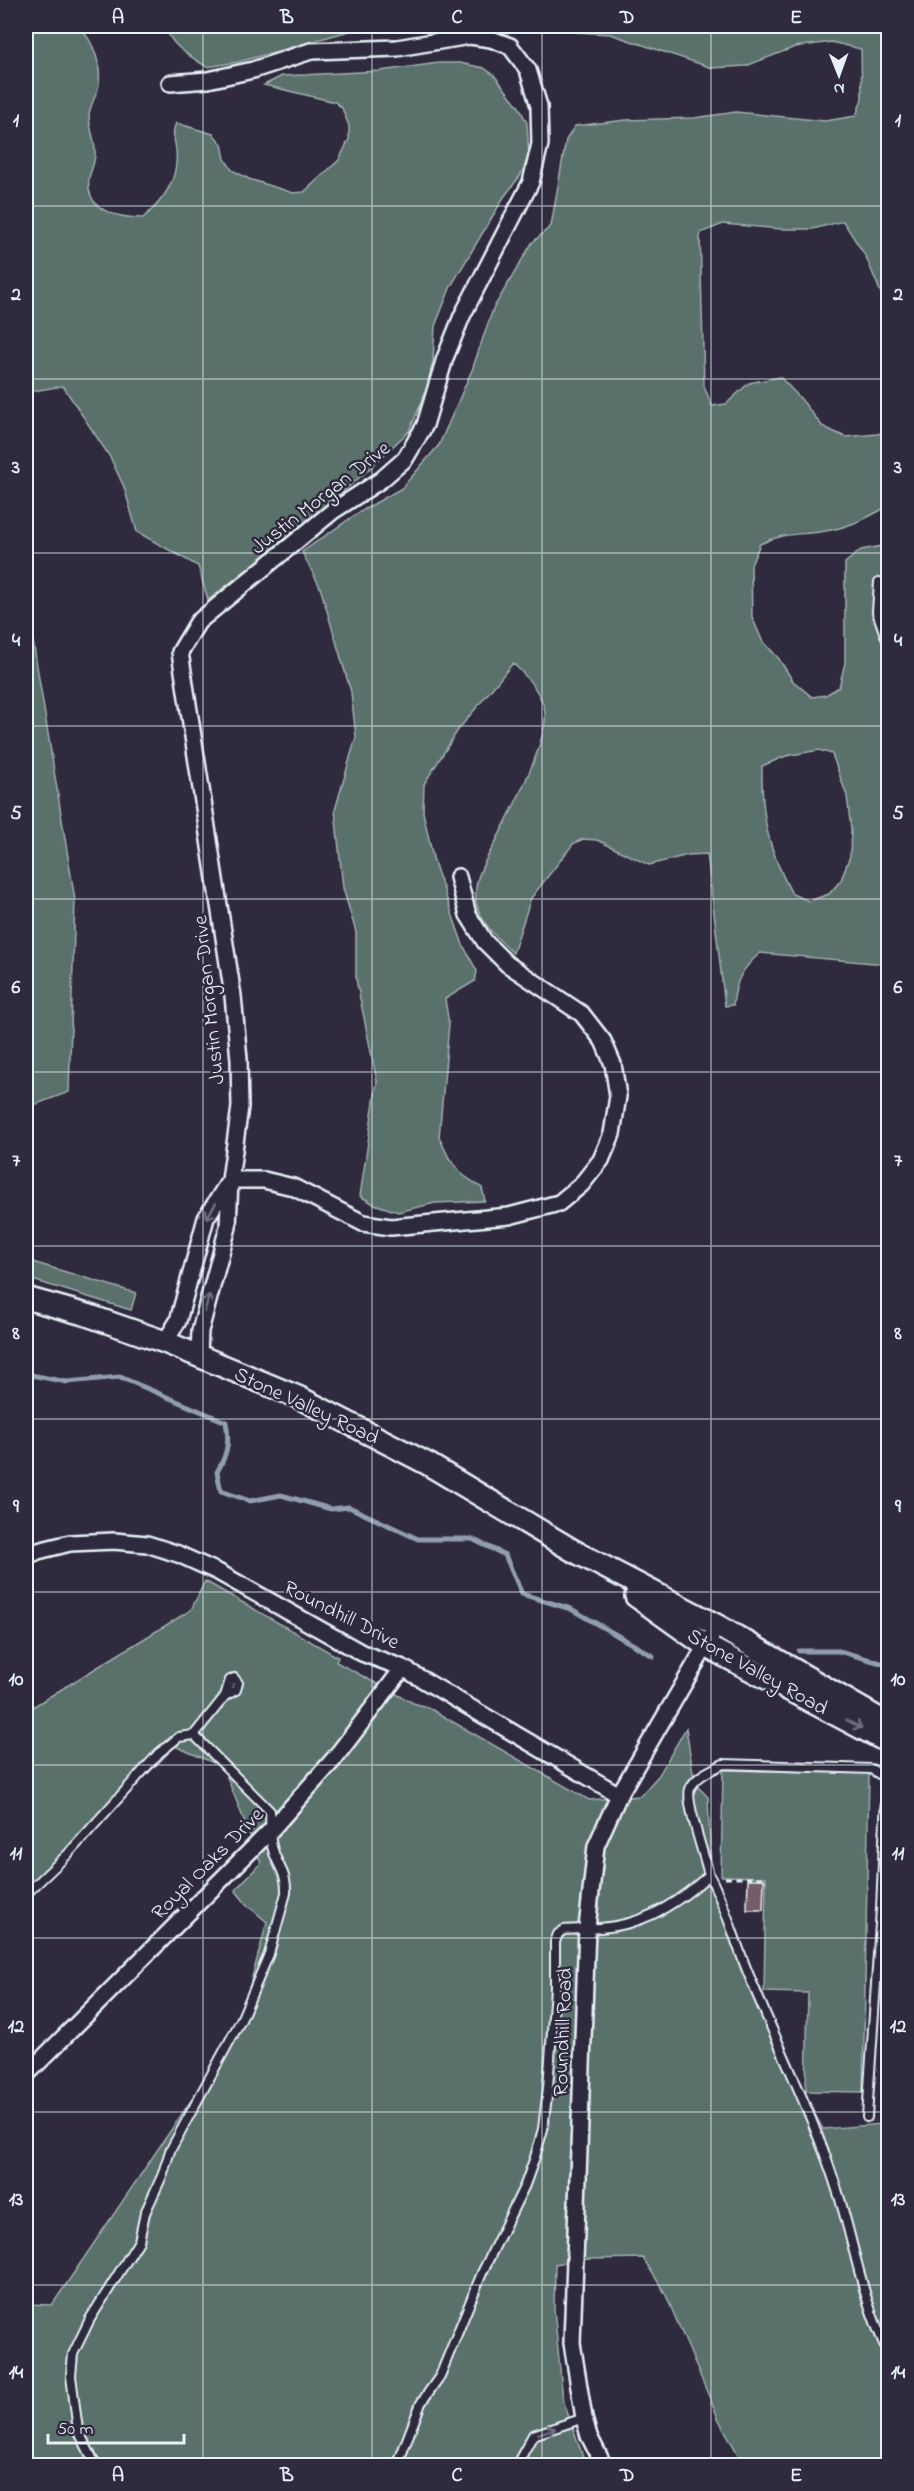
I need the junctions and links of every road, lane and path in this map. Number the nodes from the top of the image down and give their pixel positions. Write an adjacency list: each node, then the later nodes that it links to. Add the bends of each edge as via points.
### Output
1 (705, 26): 2 (path)
2 (883, 26)
3 (170, 83): 7 (street, Justin Morgan Drive, via 253,70 311,51 397,48 470,36 510,46 528,70 539,106 540,144 531,182 462,316 425,425 405,459 333,511 198,622 180,652 239,1059 240,1107)
4 (879, 582): 5 (lane, via 877,612)
5 (888, 643)
6 (458, 877): 7 (street, via 468,915 484,942 507,964 582,1014 603,1041 613,1064 618,1096 612,1134 601,1160 581,1185 558,1203 509,1216 391,1227 363,1223 293,1187 264,1180)
7 (230, 1180): 9 (street, one-way to 9, via 206,1218 178,1322); 10 (street, Justin Morgan Drive, one-way to 7, via 200,1331 228,1227)
8 (26, 1298): 9 (street, Stone Valley Road)
9 (165, 1342): 10 (street, Stone Valley Road)
10 (200, 1355): 11 (street, Stone Valley Road, via 300,1398 428,1464)
11 (572, 1550): 13 (street, Stone Valley Road); 14 (street, Stone Valley Road)
12 (26, 1557): 15 (street, Roundhill Drive, via 70,1543 147,1544 218,1572 362,1653)
13 (718, 1626): 14 (street, Roundhill Road); 17 (street, Stone Valley Road)
14 (706, 1646): 19 (street, Stone Valley Road, one-way to 19); 22 (street, Roundhill Road)
15 (404, 1668): 22 (street, Roundhill Drive); 23 (street, Royal Oaks Drive, via 334,1759)
16 (225, 1696): 18 (lane)
17 (888, 1724)
18 (194, 1735): 23 (lane, via 270,1810); 26 (lane, via 179,1737 159,1753 67,1855)
19 (888, 1742)
20 (888, 1751): 21 (lane)
21 (886, 1778): 24 (lane, via 871,1769 723,1764 715,1768 690,1789 689,1803); 29 (lane)
22 (619, 1795): 27 (street, Roundhill Road, via 596,1846)
23 (271, 1830): 28 (street, Royal Oaks Drive); 32 (lane, via 273,1850 286,1884 268,1954 241,2020 170,2151 145,2213 139,2241 73,2354 71,2376 78,2430)
24 (710, 1876): 25 (path, via 765,1878); 27 (lane, via 673,1905 645,1917 616,1926); 30 (lane, via 818,2136 861,2282)
25 (764, 1881)
26 (26, 1894)
27 (586, 1928): 31 (street, Roundhill Road, via 572,2343); 33 (lane, via 564,1930 555,1942 543,2129 528,2176 482,2273 440,2376 421,2403)
28 (26, 2075)
29 (867, 2117)
30 (888, 2352)
31 (584, 2418): 34 (lane, one-way to 31, via 533,2435); 35 (street, Roundhill Road)
32 (96, 2466)
33 (398, 2466)
34 (516, 2466)
35 (604, 2466)

